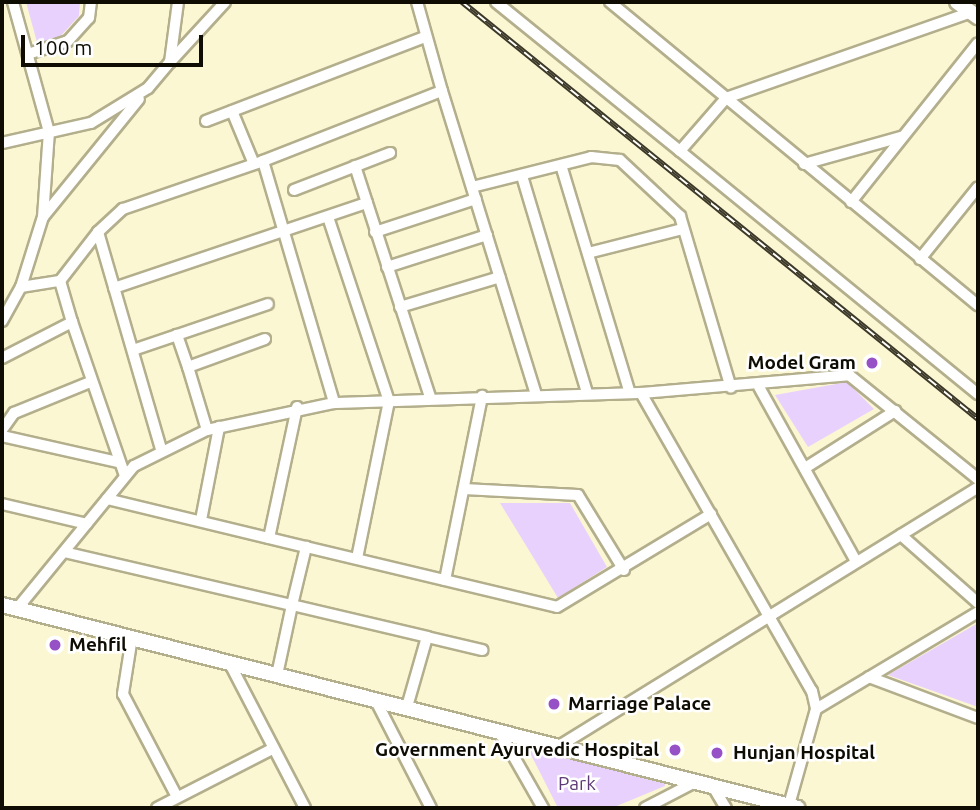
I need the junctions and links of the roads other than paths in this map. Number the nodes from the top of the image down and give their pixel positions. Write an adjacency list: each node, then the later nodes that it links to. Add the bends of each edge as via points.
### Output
1 (13, 2): 12 (street)
2 (91, 2): 12 (street, via 89,18 68,41)
3 (178, 2): 13 (street)
4 (225, 2): 13 (street)
5 (417, 2): 10 (street)
6 (496, 2): 23 (street)
7 (610, 2): 16 (street)
8 (957, 2): 9 (street)
9 (975, 15): 16 (street)
10 (425, 37): 15 (street); 17 (street)
11 (978, 43): 21 (street)
12 (28, 54): 20 (street)
13 (170, 62): 14 (street)
14 (148, 88): 20 (street, via 91,123); 36 (street)
15 (442, 91): 25 (street); 30 (street)
16 (726, 98): 23 (street); 26 (street)
17 (232, 111): 18 (street); 25 (street)
18 (206, 121)
19 (2, 129): 22 (street)
20 (49, 132): 22 (street); 36 (street)
21 (901, 137): 26 (street); 34 (street)
22 (4, 142)
23 (680, 151): 66 (street)
24 (390, 153): 28 (street)
25 (258, 162): 39 (street, via 123,209); 40 (street)
26 (804, 164): 34 (street)
27 (561, 165): 29 (street); 38 (street, via 591,157 620,160 680,216); 43 (street)
28 (355, 166): 32 (street); 35 (street)
29 (522, 176): 30 (street); 63 (street)
30 (472, 187): 33 (street)
31 (978, 187): 44 (street)
32 (294, 190)
33 (476, 199): 41 (street); 42 (street)
34 (851, 202): 44 (street)
35 (367, 204): 37 (street); 41 (street)
36 (43, 217): 48 (street)
37 (328, 217): 40 (street); 69 (street)
38 (683, 229): 43 (street); 62 (street)
39 (98, 232): 47 (street); 49 (street)
40 (285, 232): 49 (street); 70 (street)
41 (375, 232): 45 (street)
42 (487, 235): 45 (street); 46 (street)
43 (588, 253): 64 (street)
44 (920, 259): 51 (street)
45 (387, 267): 52 (street)
46 (500, 276): 52 (street); 65 (street)
47 (60, 281): 48 (street); 54 (street)
48 (21, 287): 53 (street)
49 (114, 288): 57 (street)
50 (268, 304): 55 (street)
51 (978, 305)
52 (400, 307): 68 (street)
53 (2, 321)
54 (72, 322): 58 (street); 60 (street)
55 (177, 335): 57 (street); 59 (street)
56 (265, 340): 59 (street)
57 (134, 350): 77 (street)
58 (2, 358)
59 (188, 367): 75 (street)
60 (90, 382): 74 (street, via 14,413); 78 (street)
61 (759, 387): 62 (street); 72 (street, via 849,375); 79 (street)
62 (731, 388): 64 (street)
63 (587, 393): 64 (street); 65 (street)
64 (635, 393): 86 (street)
65 (536, 394): 67 (street)
66 (978, 394)
67 (482, 396): 68 (street); 83 (street)
68 (430, 397): 69 (street)
69 (389, 401): 70 (street); 93 (street)
70 (334, 403): 71 (street)
71 (297, 407): 73 (street); 90 (street)
72 (895, 411): 79 (street); 81 (street)
73 (219, 427): 75 (street); 87 (street)
74 (2, 430)
75 (207, 430): 77 (street)
76 (2, 436): 78 (street)
77 (161, 449): 80 (street)
78 (117, 462): 80 (street)
79 (805, 468): 94 (street)
80 (125, 475): 84 (street)
81 (978, 479)
82 (978, 487): 89 (street)
83 (464, 489): 95 (street, via 578,495); 96 (street)
84 (107, 499): 87 (street); 88 (street)
85 (2, 504): 88 (street)
86 (711, 514): 95 (street); 101 (street)
87 (201, 520): 90 (street)
88 (87, 524): 92 (street)
89 (901, 535): 94 (street); 97 (street)
90 (269, 538): 91 (street)
91 (306, 547): 93 (street); 98 (street)
92 (64, 552): 98 (street); 99 (street)
93 (357, 558): 96 (street)
94 (856, 561): 101 (street)
95 (624, 570): 96 (street, via 557,607)
96 (445, 580)
97 (978, 603)
98 (292, 605): 103 (street); 106 (street)
99 (9, 607): 102 (street)
100 (978, 612): 107 (street)
101 (769, 616): 109 (street); 114 (street)
102 (132, 637): 105 (street); 116 (street, via 123,694)
103 (427, 637): 104 (street); 110 (street)
104 (482, 650)
105 (229, 662): 106 (street); 113 (street)
106 (277, 676): 108 (street)
107 (869, 677): 109 (street); 111 (street)
108 (377, 703): 110 (street); 120 (street)
109 (816, 709): 117 (street)
110 (406, 710): 112 (street)
111 (978, 718)
112 (502, 736): 114 (street); 121 (street)
113 (274, 748): 116 (street); 119 (street)
114 (556, 748): 115 (street)
115 (705, 781): 117 (street); 122 (street); 123 (street)
116 (177, 797): 118 (street)
117 (793, 807)
118 (156, 808)
119 (305, 808)
120 (431, 808)
121 (543, 808)
122 (645, 808)
123 (726, 808)

